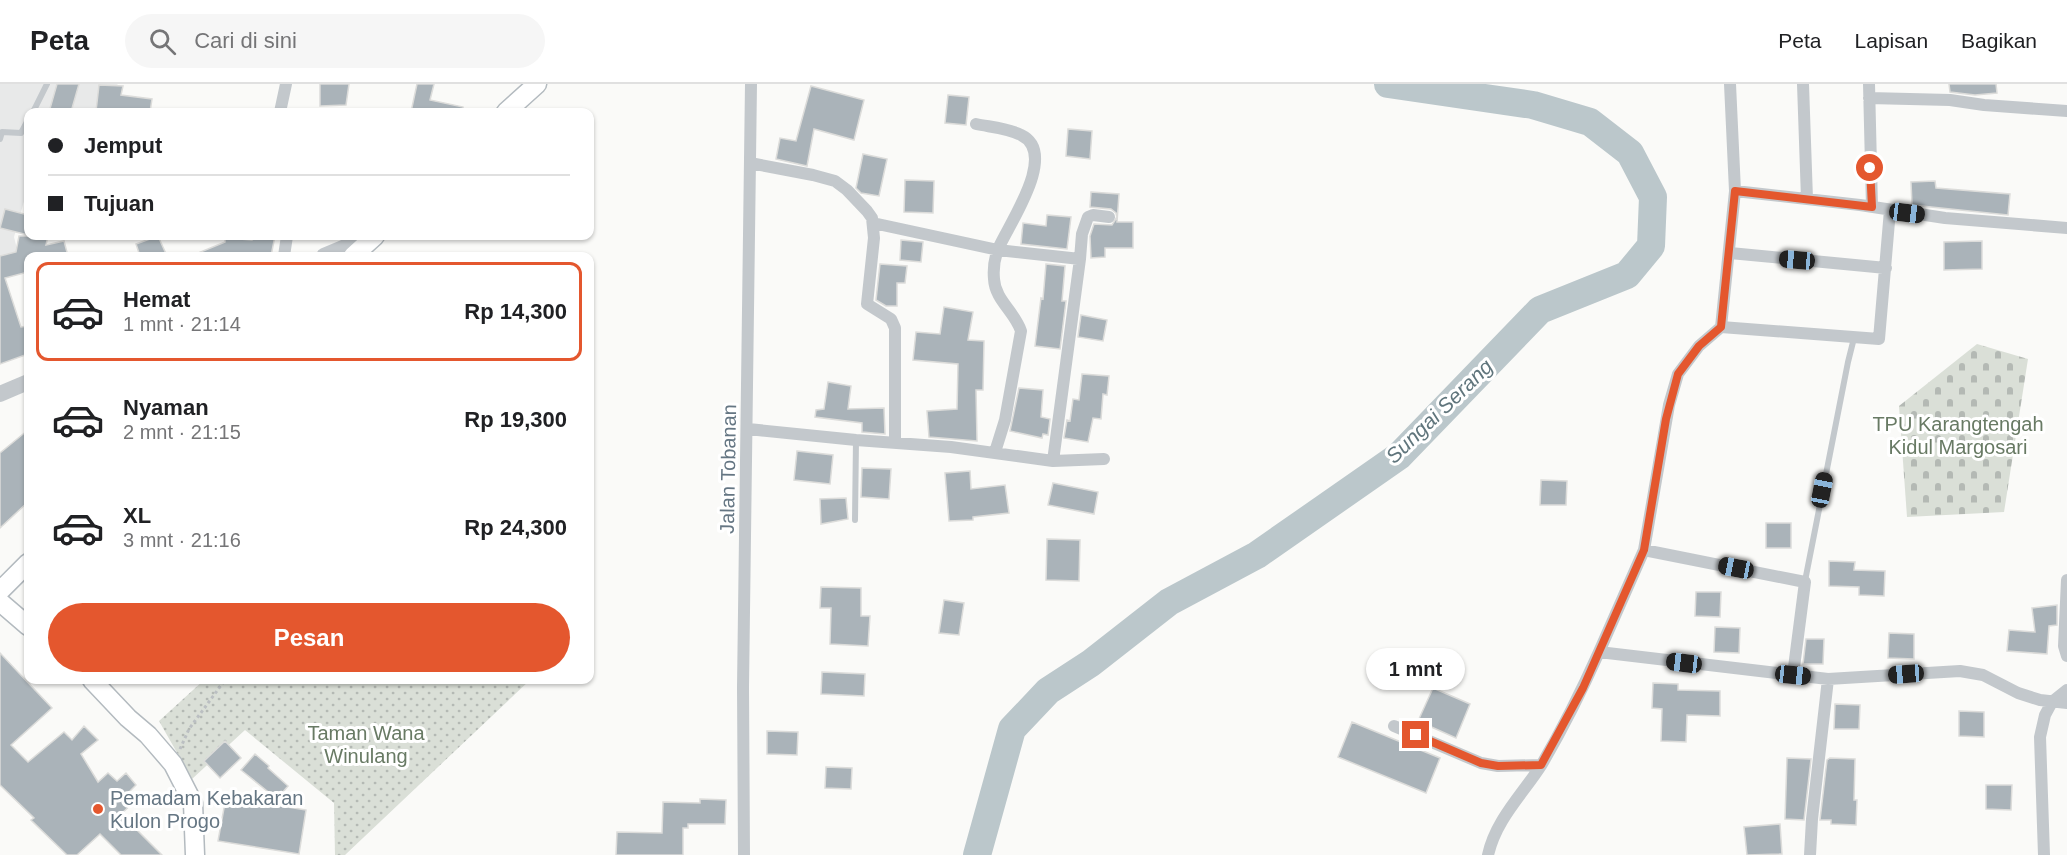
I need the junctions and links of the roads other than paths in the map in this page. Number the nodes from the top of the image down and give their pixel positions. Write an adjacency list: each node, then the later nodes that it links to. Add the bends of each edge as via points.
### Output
1 (47, 84): 9 (lane)
2 (286, 84): 10 (street)
3 (537, 84): 11 (main road)
4 (751, 84): 16 (street, Jalan Tobanan)
5 (1730, 84): 17 (street)
6 (1803, 84): 18 (street)
7 (1869, 84): 8 (street)
8 (1869, 98): 12 (street, via 1950,100); 19 (street)
9 (35, 108)
10 (281, 108)
11 (510, 108)
12 (2067, 111)
13 (976, 124): 26 (street, via 1021,135 1030,141 1034,151 1030,186)
14 (24, 127): 15 (lane, via 21,133 2,132)
15 (0, 139)
16 (750, 163): 22 (street, via 835,182 867,211); 36 (street, Jalan Tobanan)
17 (1735, 191): 18 (street); 29 (street)
18 (1807, 199): 19 (street)
19 (1872, 207): 20 (street)
20 (1890, 210): 23 (street); 31 (street)
21 (1109, 217): 30 (street, via 1088,217)
22 (873, 223): 26 (street); 38 (street, via 867,304 894,322)
23 (2067, 228)
24 (364, 240): 27 (street)
25 (370, 240): 28 (main road)
26 (998, 250): 30 (street); 39 (street, via 994,266 996,290 1021,331 1005,420)
27 (334, 252)
28 (357, 252)
29 (1730, 254): 31 (street); 32 (street)
30 (1080, 259): 41 (street)
31 (1886, 268): 33 (street, via 1880,338)
32 (1721, 327): 33 (street); 43 (street, via 1689,358 1672,389)
33 (1854, 338): 46 (lane)
34 (24, 384): 35 (street)
35 (0, 394)
36 (748, 429): 37 (street); 61 (street, Jalan Tobanan)
37 (856, 440): 38 (street); 42 (lane)
38 (895, 443): 39 (street)
39 (995, 452): 41 (street)
40 (1104, 459): 41 (street)
41 (1053, 461)
42 (855, 520)
43 (1644, 550): 46 (street); 50 (street)
44 (24, 566): 47 (main road)
45 (2067, 580): 51 (street)
46 (1805, 582): 52 (street)
47 (0, 591)
48 (0, 602): 49 (main road)
49 (24, 623)
50 (1599, 652): 52 (street); 59 (street)
51 (2067, 656)
52 (1793, 675): 53 (street)
53 (1828, 679): 56 (street, via 1960,671 1983,675 2018,693); 63 (street)
54 (96, 684): 60 (main road, via 173,764 193,803)
55 (2067, 690): 56 (street)
56 (2052, 702): 57 (street); 64 (street, via 2040,736)
57 (2067, 704)
58 (1394, 726): 59 (street, via 1481,763)
59 (1541, 765): 62 (street, via 1510,807)
60 (195, 855)
61 (744, 855)
62 (1488, 855)
63 (1810, 855)
64 (2044, 855)

